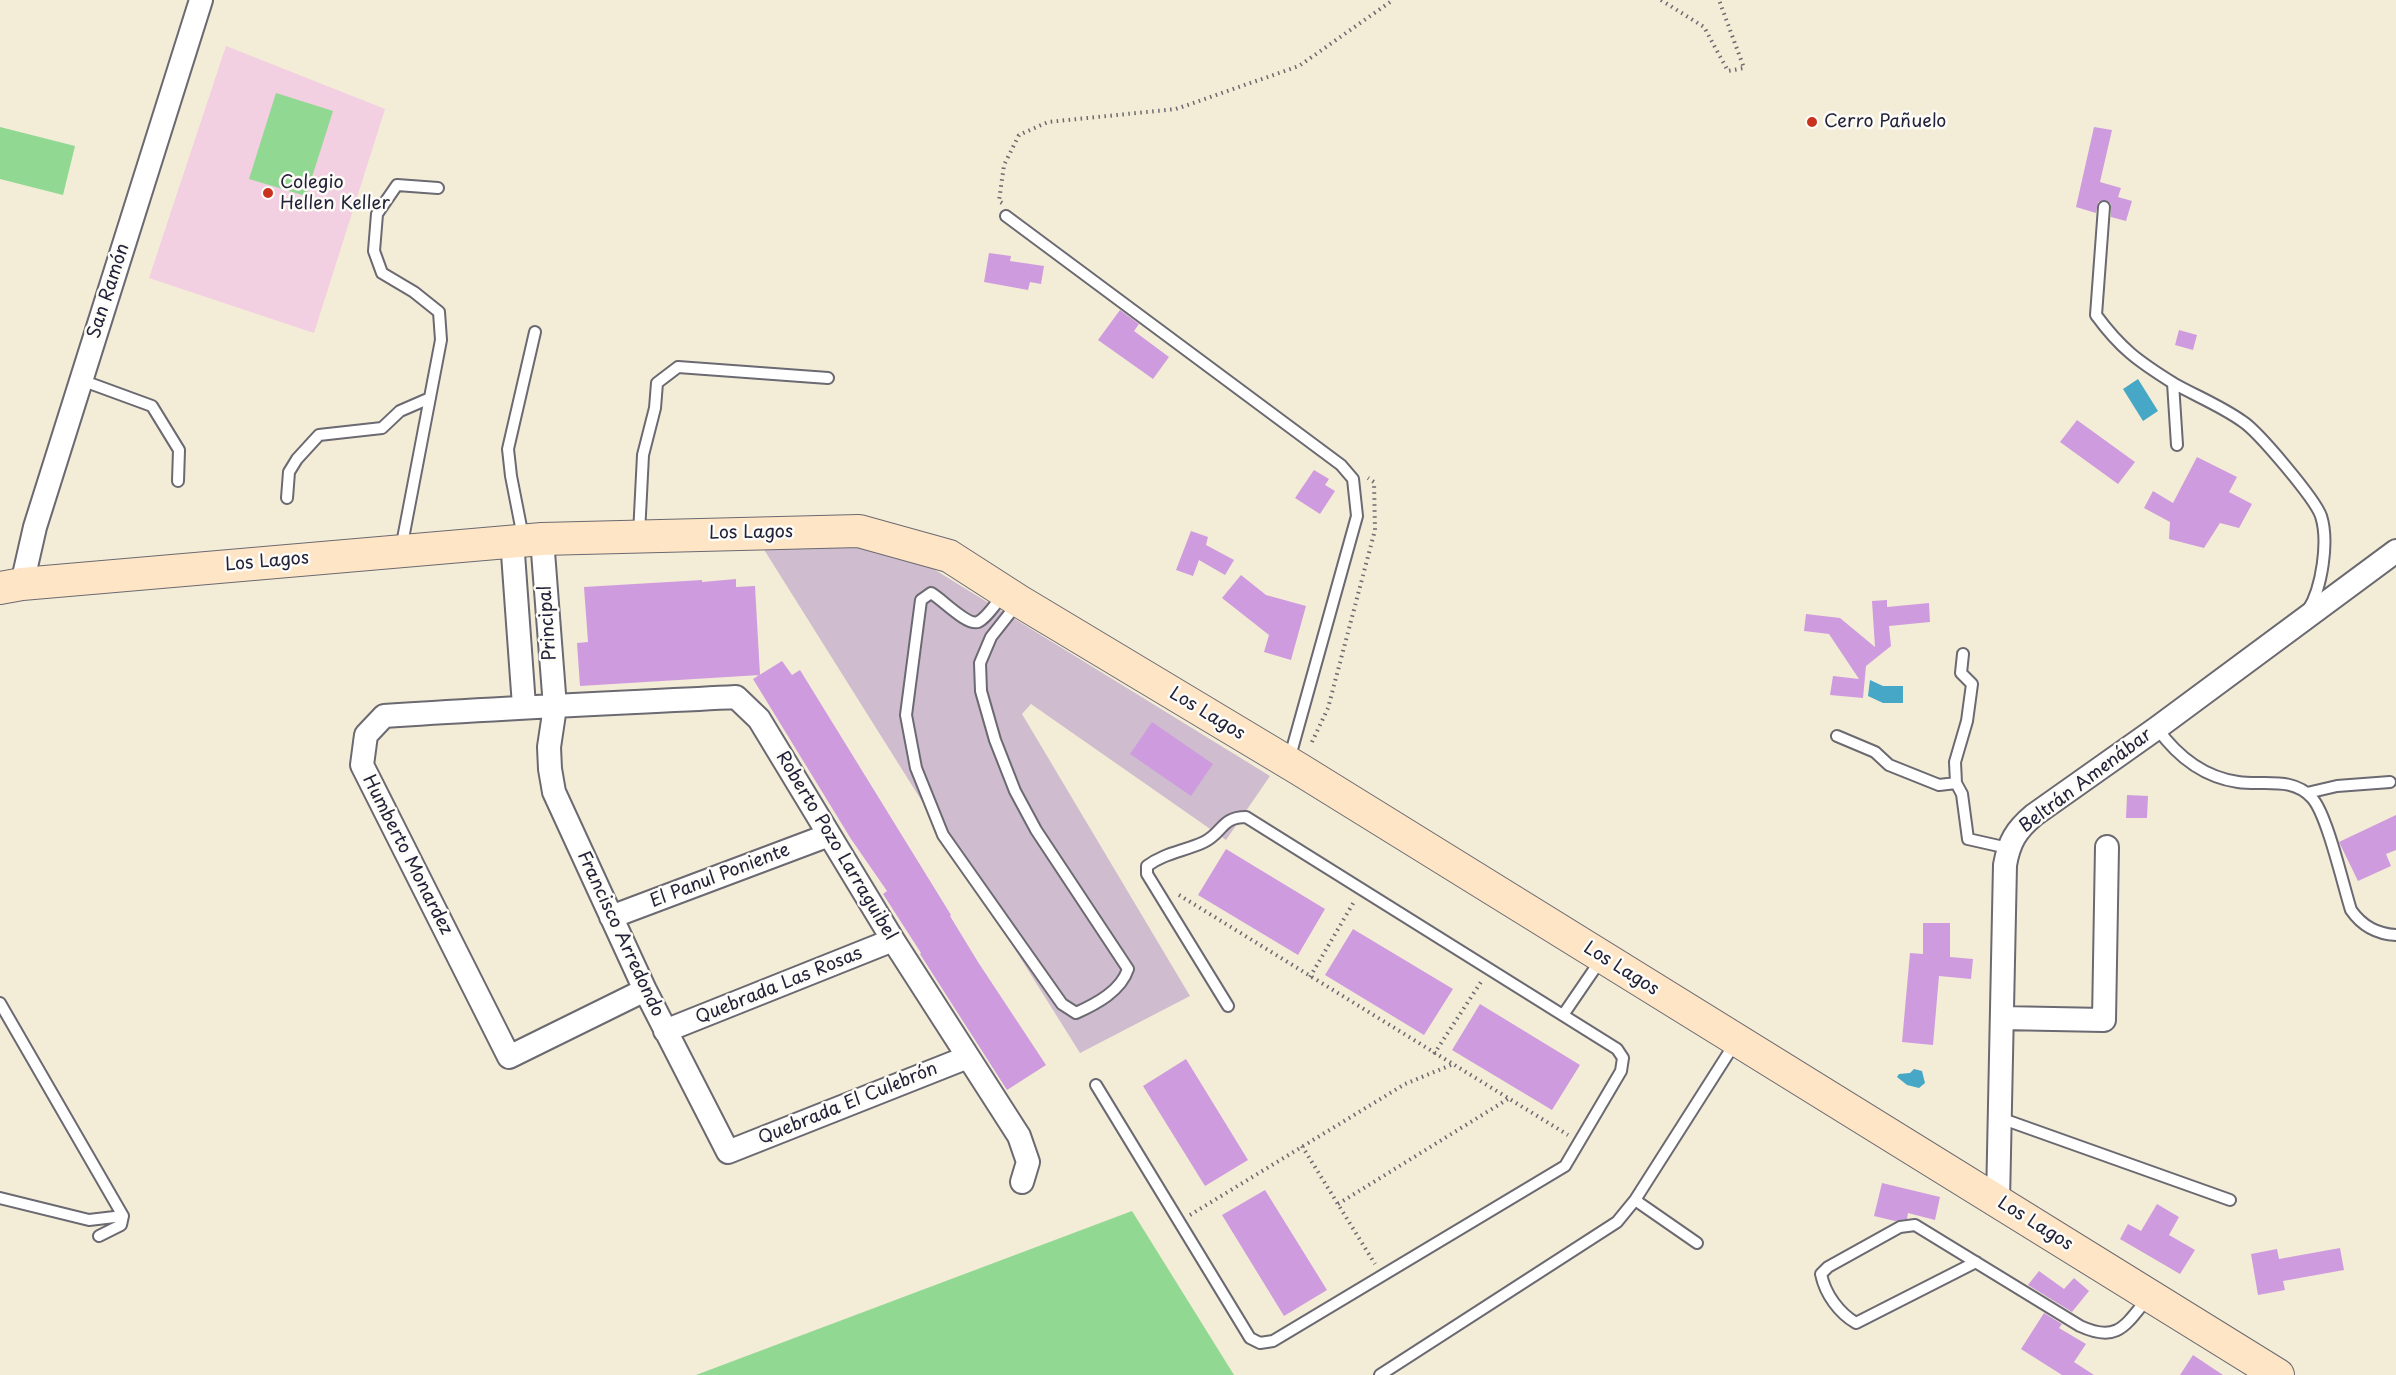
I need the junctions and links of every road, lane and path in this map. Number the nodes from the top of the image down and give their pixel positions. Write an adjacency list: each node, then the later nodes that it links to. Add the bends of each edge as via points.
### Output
1 (201, 0): 10 (street, San Ramón)
2 (1393, 0): 7 (path, via 1299,66 1176,109 1048,122 1018,135 1004,165 999,201)
3 (1660, 0): 4 (path, via 1704,27 1728,71 1744,68)
4 (1719, 0)
5 (438, 188): 12 (lane, via 397,185 377,214 374,251 382,273 439,312 441,340)
6 (2104, 207): 11 (lane, via 2096,315 2137,361)
7 (1007, 212): 29 (lane, via 1341,465 1353,479 1357,516)
8 (536, 332): 18 (lane, via 508,449)
9 (828, 378): 17 (lane, via 678,368 657,383 643,455)
10 (81, 380): 15 (lane, via 152,406 179,450); 21 (street, San Ramón, via 35,527)
11 (2173, 383): 13 (lane); 23 (lane, via 2243,421 2318,510 2323,532 2322,569 2310,607)
12 (430, 398): 16 (lane, via 400,411 382,428 319,435 289,472); 19 (lane)
13 (2177, 445)
14 (1365, 475): 29 (path, via 1374,482 1375,530 1328,708)
15 (178, 481)
16 (287, 498)
17 (639, 536): 18 (main road, Los Lagos); 22 (main road, Los Lagos, via 859,531 949,556)
18 (526, 540): 19 (main road, Los Lagos); 25 (street, Principal); 26 (street, Principal)
19 (401, 550): 21 (main road, Los Lagos)
20 (2396, 551): 23 (street, Beltrán Amenábar)
21 (11, 586)
22 (1012, 597): 22 (lane, via 972,623 931,593 921,600 906,715 909,736 916,768 943,836 1062,1004 1076,1013 1094,1005 1124,981 1128,969 1036,830 995,740 981,691 980,663); 29 (main road, Los Lagos)
23 (2295, 627): 27 (street, Beltrán Amenábar)
24 (1963, 654): 31 (lane, via 1961,673 1972,684 1955,762)
25 (524, 706): 26 (street, Roberto Pozo Larraguibel); 44 (street, Humberto Monardez, via 384,716 366,735 362,765 509,1057)
26 (555, 706): 33 (street, Roberto Pozo Larraguibel, via 736,697 759,719); 38 (street, Francisco Arredondo, via 549,747 554,792)
27 (2157, 728): 32 (lane, via 2176,752 2213,775 2240,783 2289,784); 35 (street, Beltrán Amenábar, via 2020,826)
28 (1838, 736): 31 (lane, via 1875,752 1889,765 1939,785)
29 (1294, 766): 41 (main road, Los Lagos)
30 (2390, 782): 32 (lane)
31 (1956, 783): 35 (lane, via 1962,794 1968,839)
32 (2307, 793): 39 (lane, via 2321,813 2356,918 2372,930)
33 (829, 835): 38 (street, El Panul Poniente); 40 (street, Roberto Pozo Larraguibel)
34 (2107, 847): 48 (street, via 2104,1020)
35 (2008, 848): 48 (street, Beltrán Amenábar)
36 (1362, 889): 37 (lane, via 1246,816 1227,820 1205,842 1147,866 1147,874); 42 (lane); 43 (path)
37 (1161, 898): 43 (path, via 1174,892); 46 (lane)
38 (611, 917): 44 (street, Francisco Arredondo)
39 (2396, 935)
40 (893, 940): 49 (street, Quebrada Las Rosas); 52 (street, Roberto Pozo Larraguibel)
41 (1603, 957): 47 (lane); 50 (main road, Los Lagos)
42 (1490, 969): 47 (lane); 51 (path)
43 (1310, 977): 51 (path)
44 (645, 990): 49 (street, Francisco Arredondo)
45 (0, 1003): 66 (lane)
46 (1228, 1006)
47 (1563, 1015): 57 (lane, via 1617,1049 1623,1058 1621,1071)
48 (2002, 1018): 56 (street, Beltrán Amenábar)
49 (665, 1031): 59 (street, Francisco Arredondo)
50 (1737, 1040): 62 (lane); 64 (main road, Los Lagos)
51 (1434, 1054): 53 (path)
52 (968, 1057): 59 (street, Quebrada El Culebrón); 60 (street, Roberto Pozo Larraguibel, via 1019,1136 1028,1162)
53 (1450, 1065): 55 (path); 58 (path, via 1405,1084)
54 (1096, 1085): 67 (lane)
55 (1508, 1099): 57 (path); 65 (path)
56 (2000, 1118): 63 (lane); 64 (street, Beltrán Amenábar)
57 (1579, 1142): 71 (lane, via 1564,1166)
58 (1302, 1146): 65 (path); 67 (path)
59 (728, 1152)
60 (1022, 1182)
61 (0, 1198): 66 (lane, via 89,1220)
62 (1635, 1200): 69 (lane); 73 (lane, via 1617,1222 1599,1235)
63 (2230, 1200)
64 (1998, 1201): 72 (main road, Los Lagos)
65 (1338, 1204): 71 (path)
66 (123, 1216): 68 (lane, via 122,1225)
67 (1179, 1221): 71 (lane, via 1250,1338 1260,1343 1273,1341)
68 (99, 1236)
69 (1697, 1243)
70 (1976, 1263): 70 (lane, via 1856,1323 1844,1316 1824,1286 1821,1274 1900,1227 1915,1225); 72 (lane, via 2097,1334 2123,1329)
71 (1382, 1275)
72 (2150, 1295): 74 (main road, Los Lagos)
73 (1380, 1375)
74 (2278, 1375)

